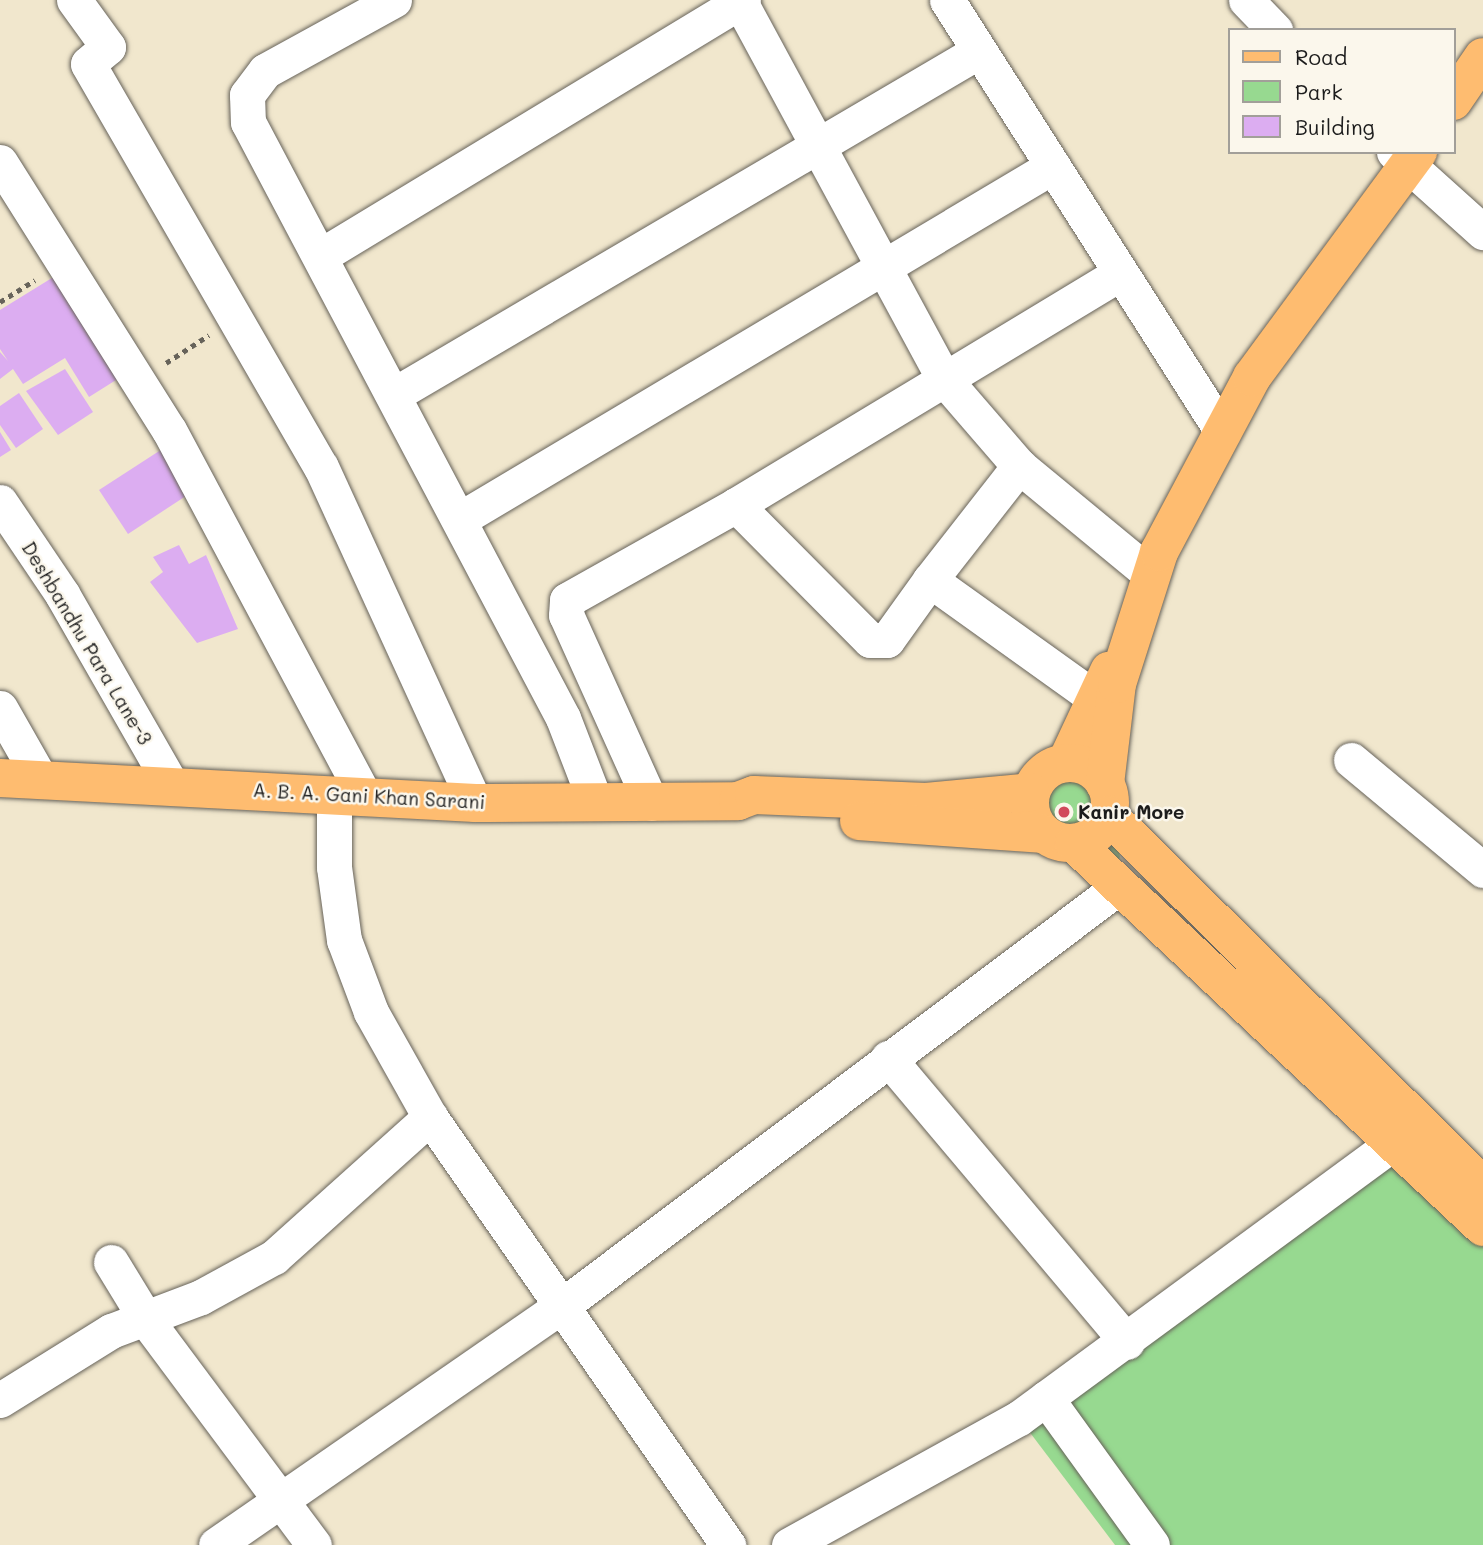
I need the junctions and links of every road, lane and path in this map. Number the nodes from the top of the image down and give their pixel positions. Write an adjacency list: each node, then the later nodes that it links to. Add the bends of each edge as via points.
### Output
1 (74, 0): 20 (street, via 108,47 88,64)
2 (394, 0): 15 (street, via 265,71 247,95 248,122)
3 (947, 0): 7 (street)
4 (1246, 0): 6 (street)
5 (741, 1): 10 (street); 15 (street)
6 (1273, 28)
7 (979, 51): 10 (street); 13 (street)
8 (1483, 57): 9 (main road)
9 (1455, 98)
10 (816, 146): 17 (street); 23 (street)
11 (1407, 157): 14 (street); 24 (main road, via 1252,377)
12 (0, 162): 16 (street)
13 (1053, 166): 17 (street); 18 (street)
14 (1483, 232)
15 (322, 256): 23 (street)
16 (63, 263): 19 (path); 22 (street)
17 (883, 267): 21 (street); 28 (street)
18 (1121, 273): 21 (street); 24 (street)
19 (0, 302)
20 (237, 316): 22 (path); 44 (street, via 321,467)
21 (944, 379): 25 (street); 27 (street)
22 (136, 383): 40 (street, via 169,430)
23 (395, 394): 28 (street)
24 (1223, 433): 29 (main road)
25 (1019, 466): 29 (street); 30 (street)
26 (0, 502): 38 (street, Deshbandhu Para Lane-3)
27 (736, 505): 30 (street, via 878,644); 45 (street, via 567,600 566,615)
28 (460, 519): 42 (street, via 563,718)
29 (1152, 575): 31 (main road)
30 (930, 580): 32 (street)
31 (1129, 640): 32 (main road); 41 (main road)
32 (1096, 698): 35 (main road)
33 (0, 708): 37 (street)
34 (1351, 760): 47 (street)
35 (1066, 763): 39 (main road, via 1051,768); 41 (main road, via 1082,765)
36 (0, 778): 37 (main road, A. B. A. Gani Khan Sarani)
37 (41, 780): 38 (main road, A. B. A. Gani Khan Sarani)
38 (172, 786): 40 (main road, A. B. A. Gani Khan Sarani)
39 (1031, 792): 43 (main road, A. B. A. Gani Khan Sarani, via 926,802 754,795); 46 (main road, via 1034,822)
40 (350, 796): 44 (main road, A. B. A. Gani Khan Sarani); 50 (street, via 334,867 344,940 371,1012)
41 (1107, 799): 46 (main road, via 1088,838); 52 (main road)
42 (595, 801): 44 (main road, A. B. A. Gani Khan Sarani); 45 (main road, A. B. A. Gani Khan Sarani)
43 (737, 801): 45 (main road, A. B. A. Gani Khan Sarani); 46 (main road, A. B. A. Gani Khan Sarani, via 750,810 919,830)
44 (475, 803)
45 (651, 803)
46 (1059, 839): 48 (main road)
47 (1483, 870)
48 (1119, 886): 49 (street); 51 (main road)
49 (888, 1058): 55 (street); 57 (street)
50 (430, 1117): 55 (street); 56 (street, via 274,1257)
51 (1393, 1143): 53 (main road); 57 (street)
52 (1483, 1186)
53 (1483, 1227)
54 (111, 1262): 56 (street)
55 (563, 1305): 60 (street); 63 (street)
56 (146, 1321): 59 (street, via 111,1331); 60 (street)
57 (1126, 1342): 58 (street)
58 (1046, 1398): 64 (street); 65 (street)
59 (0, 1400)
60 (277, 1500): 61 (street); 62 (street)
61 (216, 1545)
62 (314, 1545)
63 (728, 1545)
64 (789, 1545)
65 (1152, 1545)

